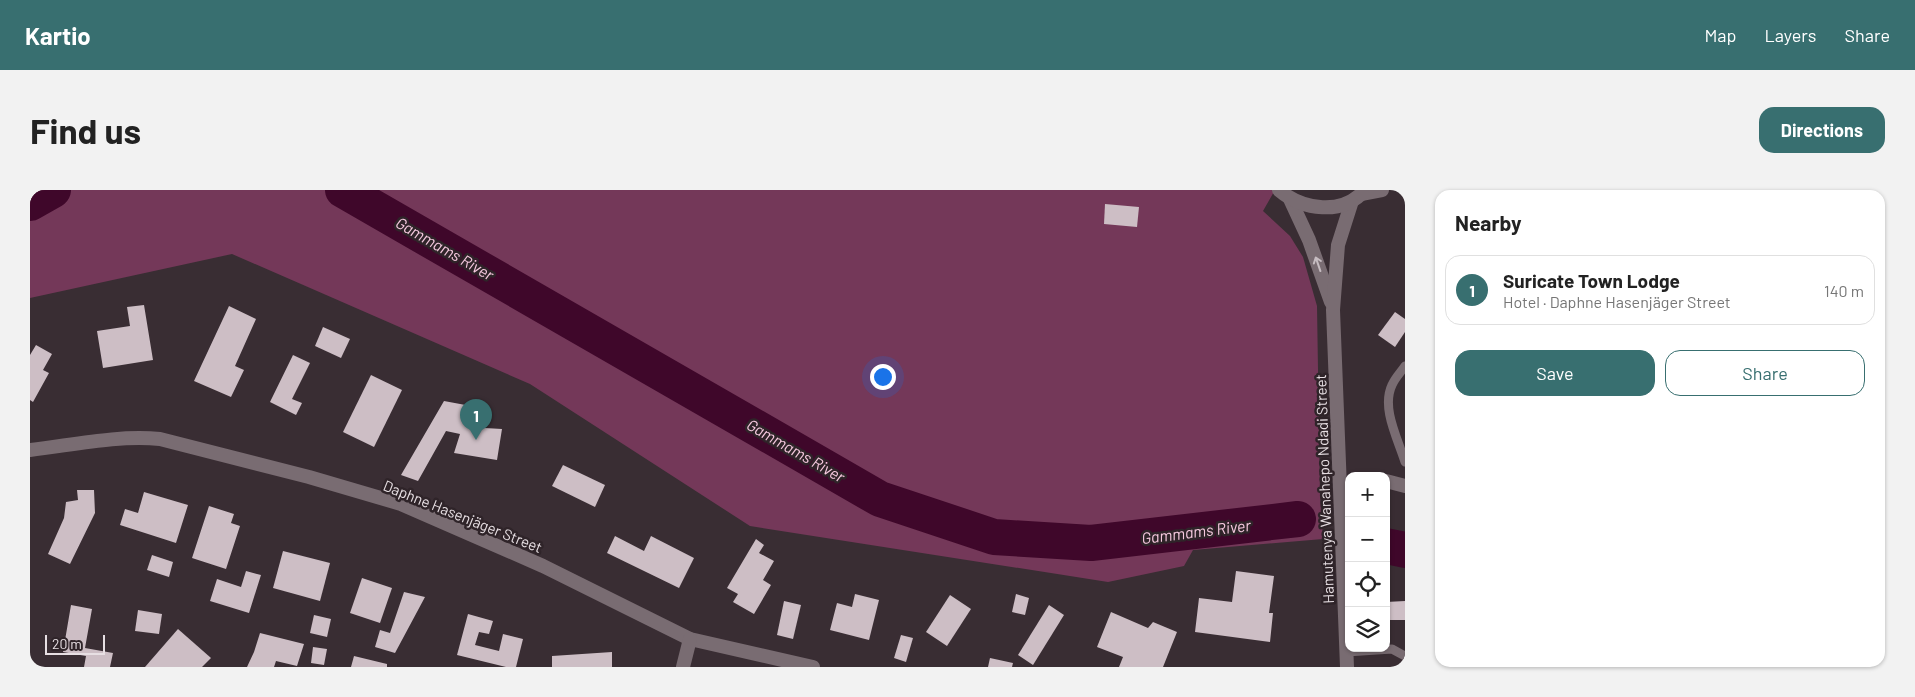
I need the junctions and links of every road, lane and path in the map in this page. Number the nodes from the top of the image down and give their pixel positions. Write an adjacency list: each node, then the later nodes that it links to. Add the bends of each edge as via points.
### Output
1 (1382, 190): 3 (street)
2 (1284, 194): 3 (street, via 1310,207 1324,208 1338,206); 4 (street, Hamutenya Wanahepo Ndadi Street, one-way to 2, via 1309,240)
3 (1359, 195): 4 (street, Hamutenya Wanahepo Ndadi Street, via 1338,245)
4 (1333, 310): 8 (street, Hamutenya Wanahepo Ndadi Street)
5 (1405, 366): 7 (lane, via 1392,385 1388,399)
6 (30, 450): 12 (street, Daphne Hasenjäger Street, via 138,437 160,439 309,477 401,504 543,566)
7 (1405, 462)
8 (1344, 480): 11 (street, Hamutenya Wanahepo Ndadi Street)
9 (1390, 482): 10 (street)
10 (1405, 486)
11 (1345, 607)
12 (690, 639): 16 (street); 17 (street, Daphne Hasenjäger Street)
13 (1390, 649): 15 (lane)
14 (1346, 652): 18 (street, Hamutenya Wanahepo Ndadi Street)
15 (1405, 656)
16 (683, 667)
17 (813, 667)
18 (1347, 667)

